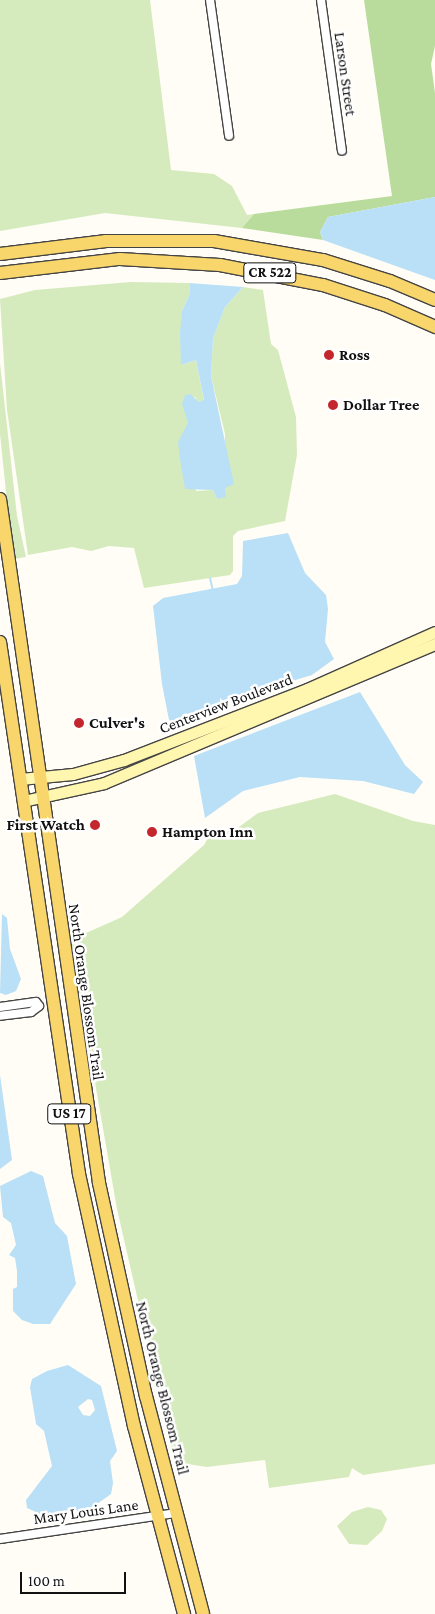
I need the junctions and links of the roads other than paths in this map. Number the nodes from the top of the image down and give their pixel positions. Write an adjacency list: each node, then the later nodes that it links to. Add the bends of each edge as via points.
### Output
1 (210, 0): 3 (street)
2 (321, 0): 4 (street, Larson Street)
3 (229, 136)
4 (342, 151)
5 (0, 254): 9 (main road, CR 522, via 116,240 214,241 323,260 390,280)
6 (15, 270): 7 (main road, CR 522); 8 (main road); 10 (main road, CR 522, via 120,259 220,265 323,285 385,305)
7 (0, 272)
8 (0, 277)
9 (435, 300)
10 (435, 327)
11 (0, 498): 16 (main road, North Orange Blossom Trail / US 17)
12 (435, 632): 15 (street, Centerview Boulevard)
13 (0, 642): 17 (main road, US 17)
14 (435, 644): 15 (street, Centerview Boulevard)
15 (160, 752): 16 (street, Centerview Boulevard, via 88,770); 18 (street, Centerview Boulevard, via 104,783)
16 (38, 777): 17 (street, Centerview Boulevard); 18 (main road, North Orange Blossom Trail / US 17)
17 (20, 779): 19 (main road, US 17)
18 (41, 796): 19 (street, Centerview Boulevard); 23 (main road, North Orange Blossom Trail / US 17)
19 (23, 800): 21 (main road, US 17)
20 (0, 1007): 22 (street, via 36,1002 39,1006 32,1012)
21 (53, 1009): 23 (main road, via 66,1017); 24 (main road, US 17)
22 (0, 1016)
23 (75, 1034): 25 (main road, North Orange Blossom Trail / US 17, via 99,1183)
24 (100, 1280): 25 (main road, via 117,1319 122,1325); 26 (main road, US 17)
25 (129, 1323): 27 (main road, North Orange Blossom Trail / US 17)
26 (112, 1332): 27 (main road, via 124,1342); 29 (main road, US 17)
27 (140, 1370): 28 (main road, North Orange Blossom Trail / US 17)
28 (176, 1513): 29 (street, Mary Louis Lane); 32 (main road, US 17)
29 (159, 1516): 30 (street, Mary Louis Lane); 31 (main road, US 17)
30 (0, 1539)
31 (184, 1614)
32 (203, 1614)

